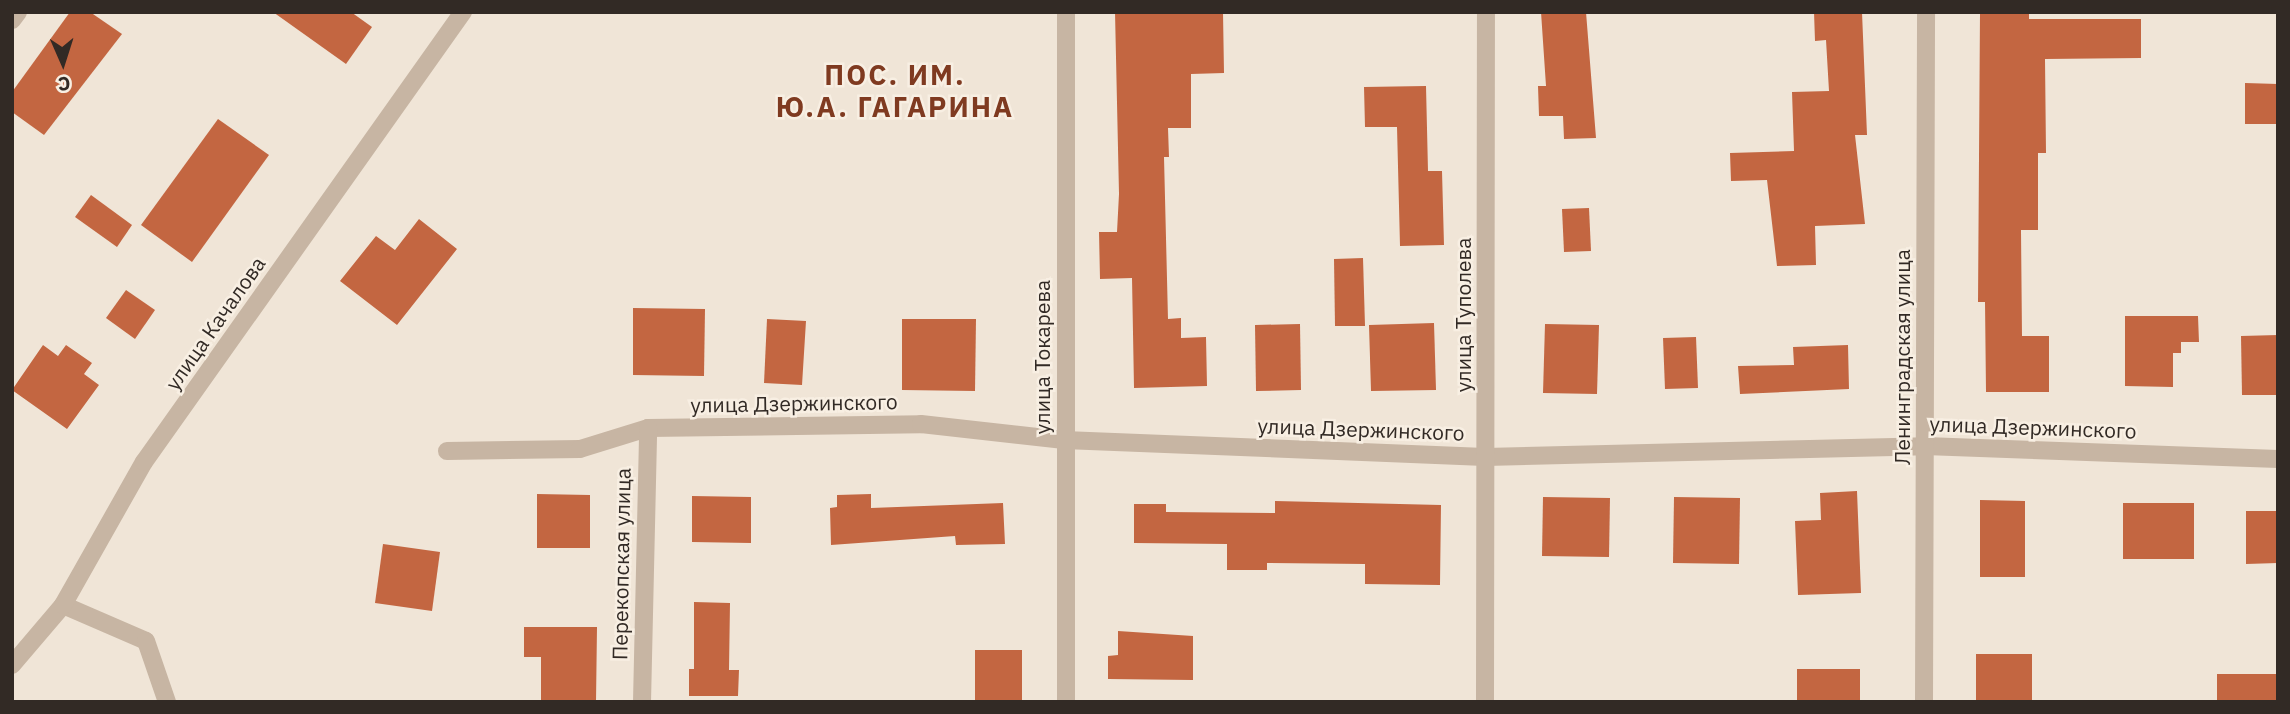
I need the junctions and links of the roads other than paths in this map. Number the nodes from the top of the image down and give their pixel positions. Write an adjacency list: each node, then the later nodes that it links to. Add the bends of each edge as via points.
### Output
1 (18, 12): 6 (street)
2 (1066, 12): 8 (street, улица Токарева)
3 (1486, 12): 11 (street, улица Туполева)
4 (1926, 12): 9 (street, Ленинградская улица)
5 (459, 14): 13 (street, улица Качалова, via 144,462)
6 (12, 20)
7 (648, 428): 8 (street, улица Дзержинского, via 921,424); 10 (street, улица Дзержинского, via 580,449); 16 (street, Перекопская улица)
8 (1064, 440): 11 (street, улица Дзержинского); 17 (street, улица Токарева)
9 (1925, 446): 11 (street, улица Дзержинского); 12 (street, улица Дзержинского); 19 (street, Ленинградская улица)
10 (447, 451)
11 (1485, 457): 18 (street, улица Туполева)
12 (2278, 459)
13 (63, 605): 14 (street, улица Качалова); 15 (street, via 146,641)
14 (12, 665)
15 (167, 702)
16 (642, 702)
17 (1066, 702)
18 (1485, 702)
19 (1924, 702)

